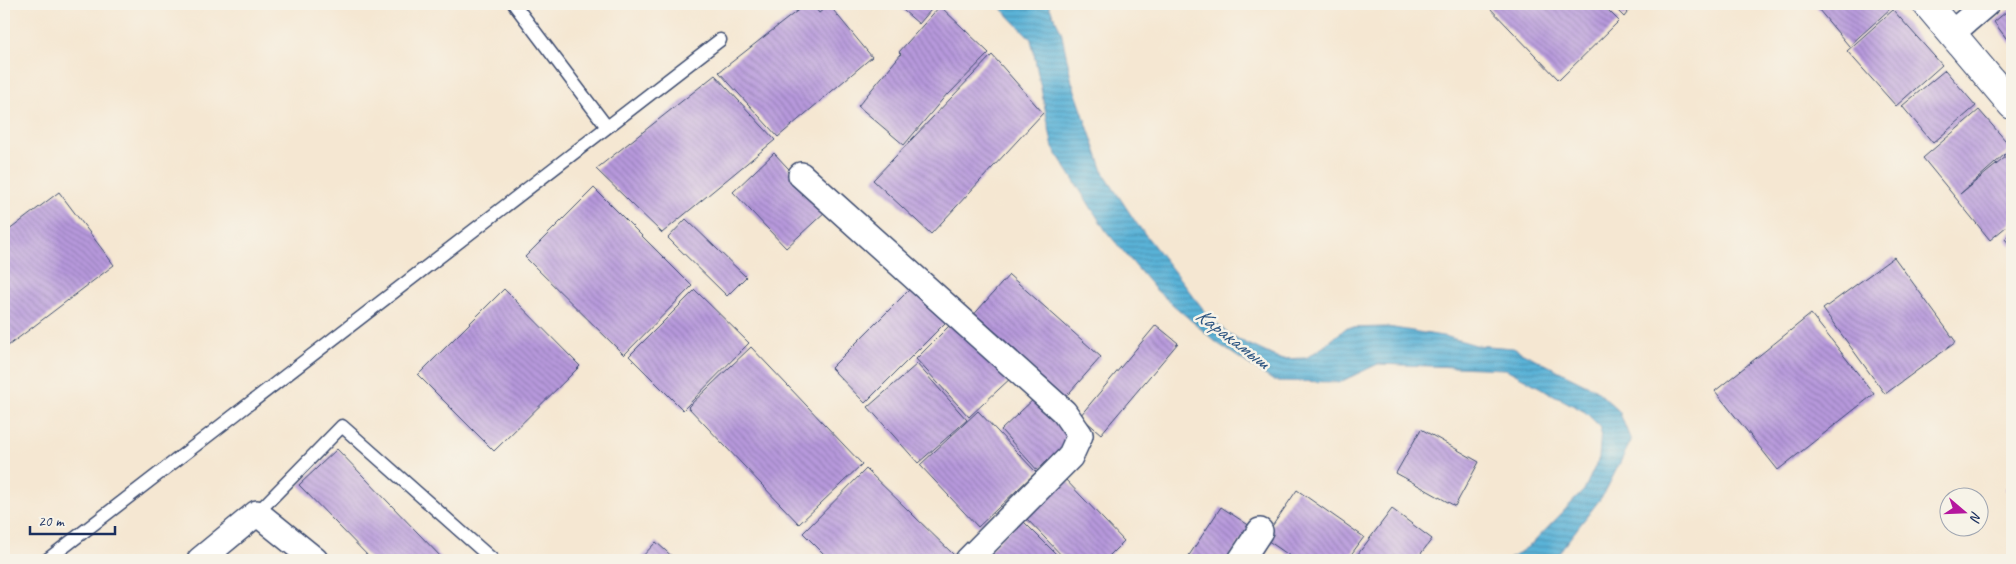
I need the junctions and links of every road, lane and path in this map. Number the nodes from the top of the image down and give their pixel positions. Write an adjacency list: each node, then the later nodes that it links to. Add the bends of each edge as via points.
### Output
1 (514, 4): 7 (lane)
2 (1927, 4): 4 (street)
3 (1986, 4): 4 (street)
4 (1952, 33): 6 (street)
5 (720, 40): 7 (lane)
6 (2012, 105)
7 (608, 127): 11 (lane)
8 (801, 175): 15 (street, via 1064,412 1080,435 1070,457)
9 (257, 513): 12 (street); 13 (street); 14 (lane, via 342,426)
10 (1260, 531): 16 (street)
11 (47, 560)
12 (200, 560)
13 (315, 560)
14 (493, 560)
15 (968, 560)
16 (1241, 560)

